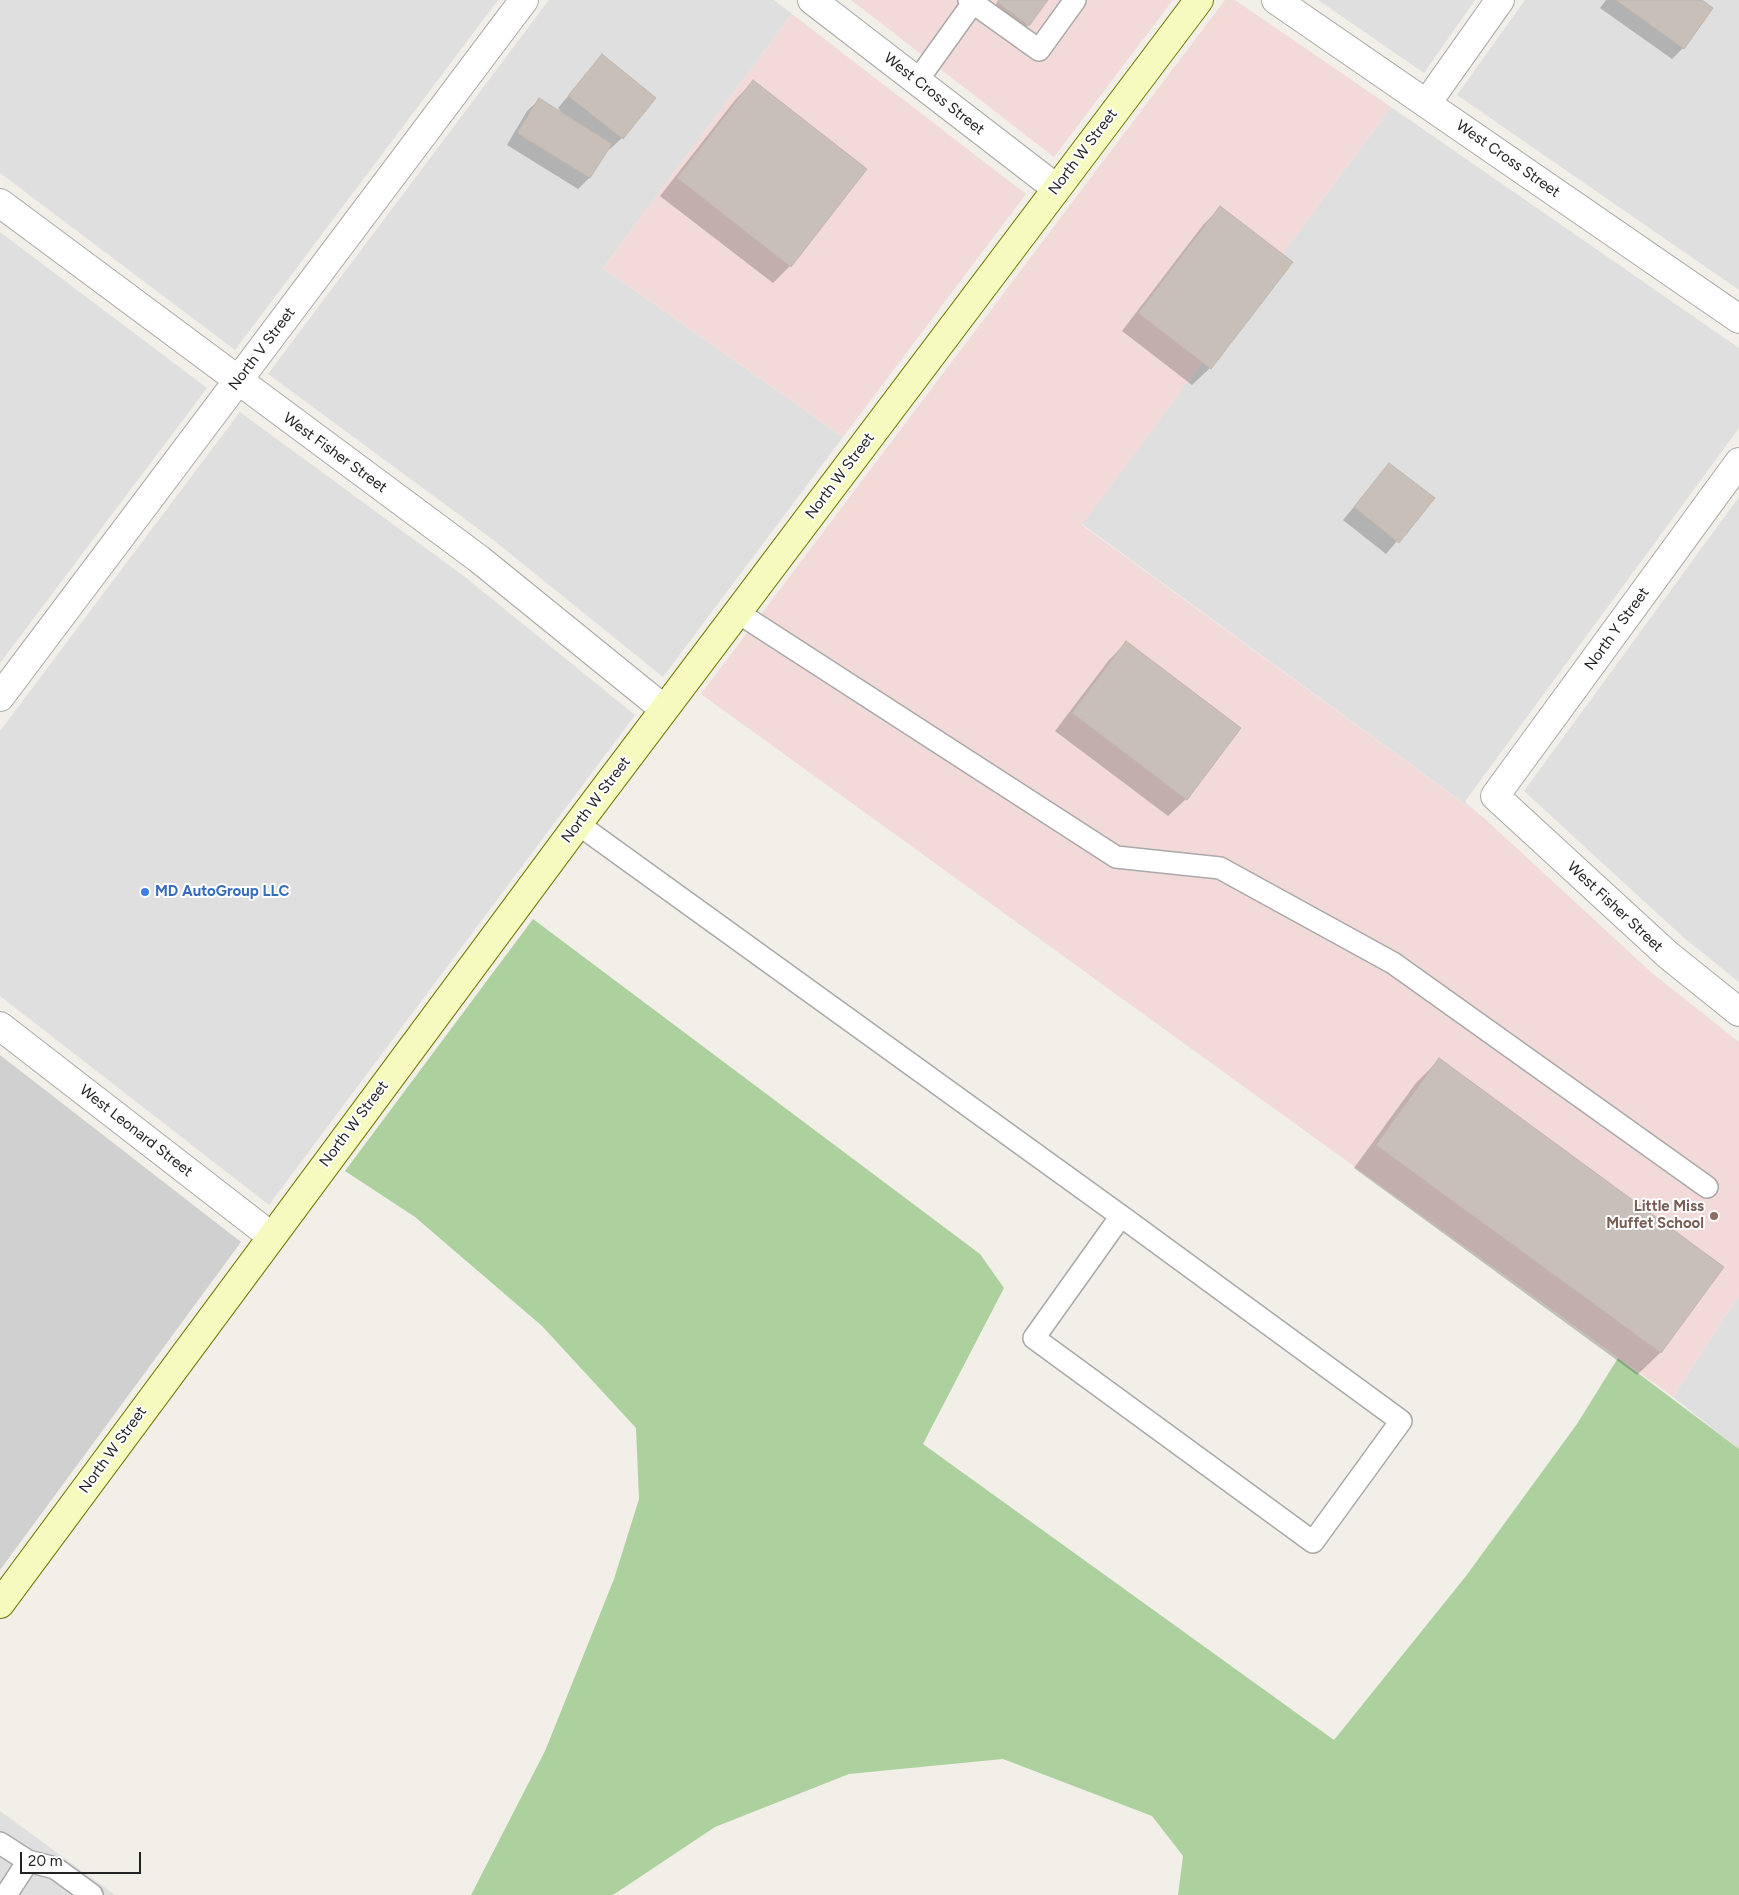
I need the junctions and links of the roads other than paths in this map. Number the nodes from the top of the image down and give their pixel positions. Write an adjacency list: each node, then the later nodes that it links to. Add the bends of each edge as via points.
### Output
1 (524, 0): 13 (street, North V Street)
2 (812, 0): 8 (street, West Cross Street)
3 (1075, 0): 7 (lane, via 1038,50)
4 (1199, 0): 10 (main road, North W Street)
5 (1276, 0): 9 (street, West Cross Street)
6 (1500, 0): 9 (street)
7 (973, 1): 8 (lane)
8 (917, 81): 10 (street, West Cross Street)
9 (1427, 103): 12 (street, West Cross Street)
10 (1056, 188): 15 (main road, North W Street)
11 (0, 202): 13 (street, West Fisher Street)
12 (1739, 319)
13 (237, 381): 16 (street, North V Street); 17 (street, West Fisher Street, via 479,559)
14 (1739, 462): 18 (street, North Y Street)
15 (737, 612): 17 (main road, North W Street); 22 (lane, via 1116,857 1220,868 1393,963)
16 (0, 697)
17 (664, 709): 19 (main road, North W Street)
18 (1496, 796): 20 (street, West Fisher Street, via 1668,955)
19 (578, 824): 23 (lane); 24 (main road, North W Street)
20 (1739, 1012)
21 (0, 1026): 24 (street, West Leonard Street)
22 (1707, 1186)
23 (1121, 1216): 23 (lane, via 1401,1421 1313,1542 1034,1338)
24 (271, 1236): 25 (main road, North W Street)
25 (0, 1604)
26 (0, 1843): 27 (lane)
27 (28, 1861): 28 (lane); 29 (lane, via 55,1868)
28 (6, 1895)
29 (92, 1895)

